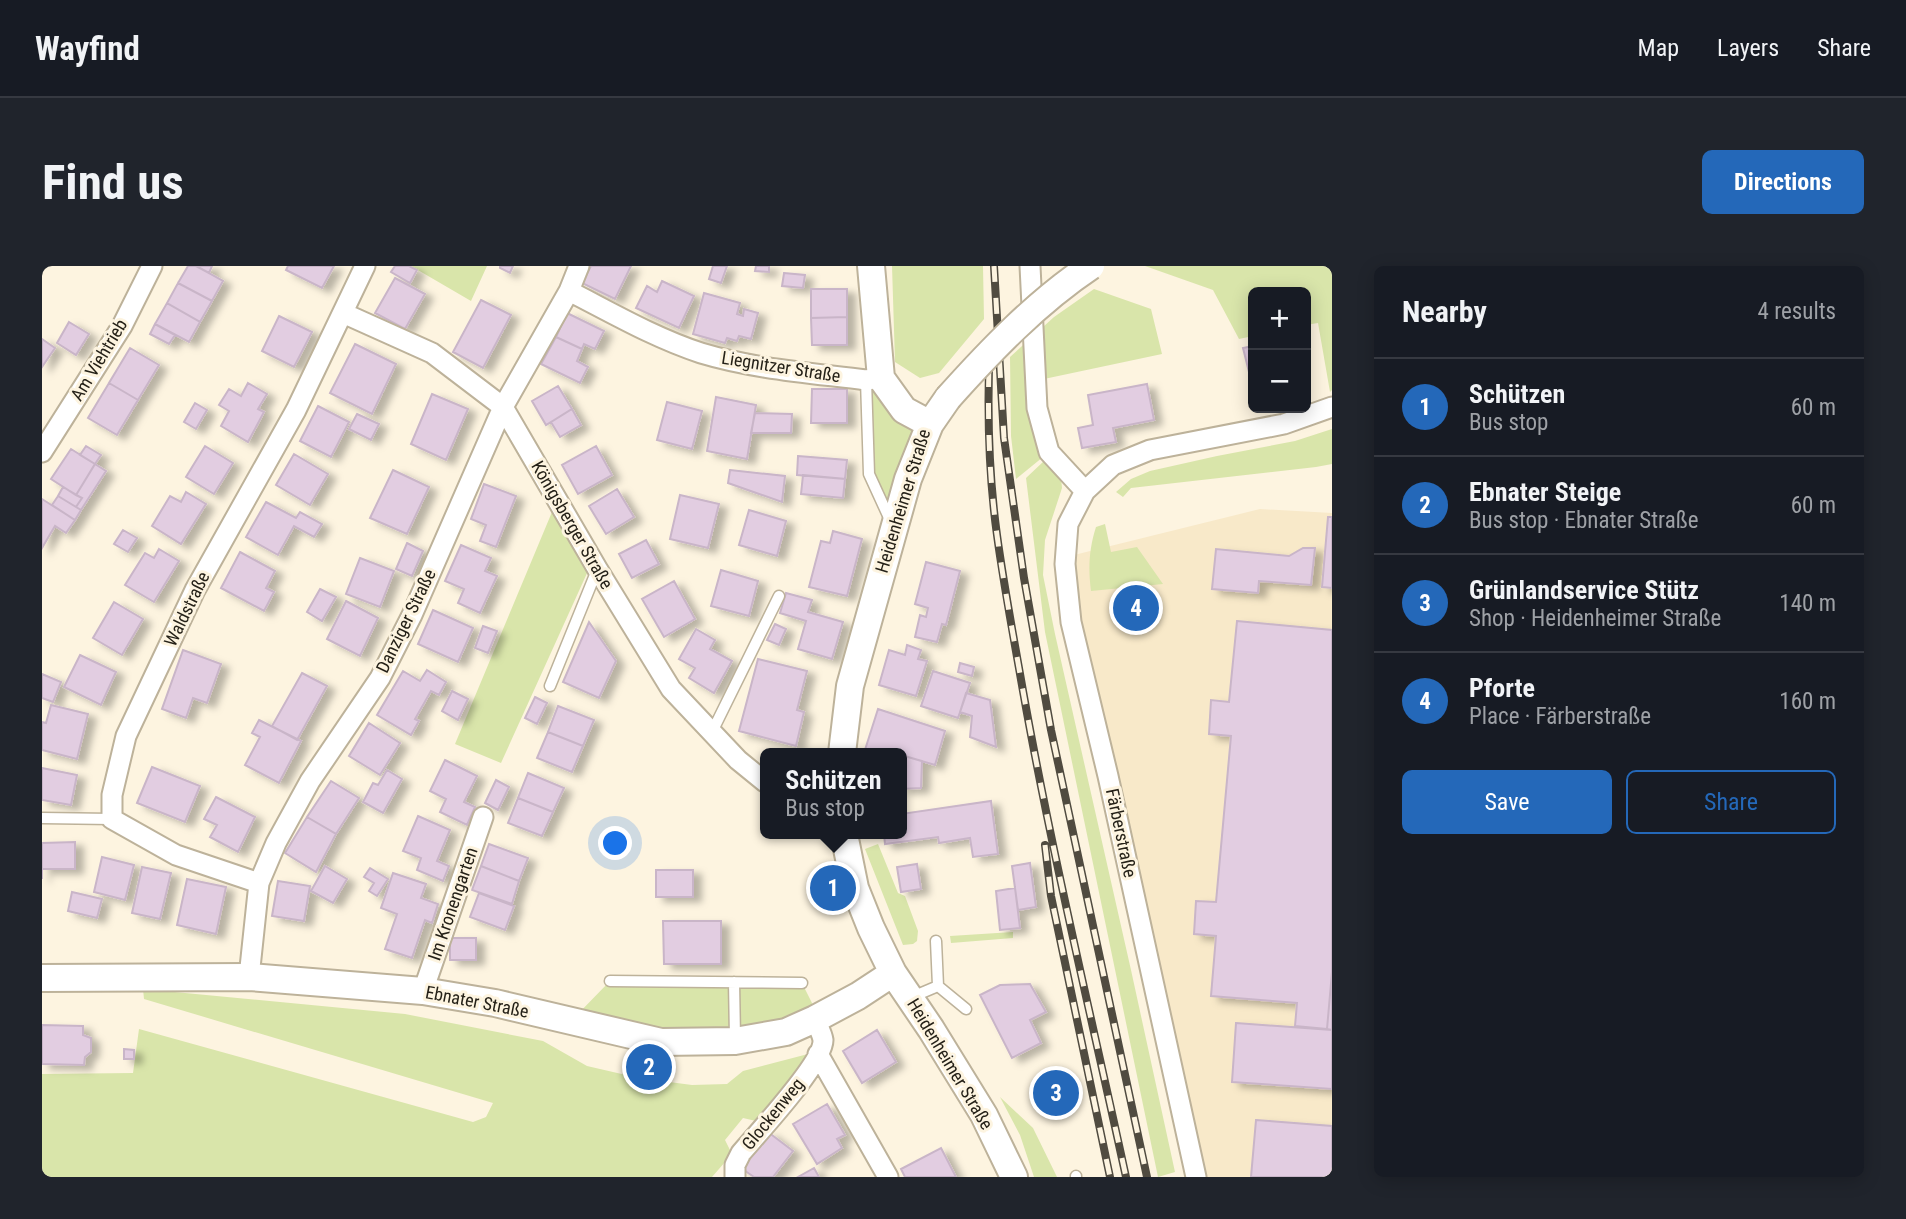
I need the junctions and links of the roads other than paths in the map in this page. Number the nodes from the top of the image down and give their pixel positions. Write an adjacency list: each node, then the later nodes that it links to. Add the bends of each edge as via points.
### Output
1 (152, 266): 13 (street, Am Viehtrieb, via 122,326)
2 (365, 266): 8 (street, Waldstraße)
3 (579, 266): 7 (street, Danziger Straße)
4 (871, 266): 9 (main road)
5 (1030, 266): 14 (street, via 1037,408 1049,452)
6 (1091, 266): 12 (main road, bridge, via 1009,333)
7 (569, 290): 9 (street, Liegnitzer Straße, via 646,331 701,353 759,367); 10 (street, Danziger Straße)
8 (343, 313): 10 (street, Königsberger Straße, via 432,353); 24 (street, Waldstraße, via 296,410 195,590 126,736 112,795)
9 (873, 379): 12 (main road, Heidenheimer Straße, via 904,410); 15 (lane, via 869,474)
10 (503, 407): 16 (street, Königsberger Straße); 26 (street, Danziger Straße, via 407,626 380,678 310,781)
11 (1332, 407): 14 (street, Färberstraße, via 1284,424 1150,450 1113,466)
12 (930, 424): 15 (main road, Heidenheimer Straße)
13 (42, 452)
14 (1085, 491): 44 (street, Färberstraße, via 1068,524 1065,564 1071,622)
15 (894, 527): 20 (main road, Heidenheimer Straße, via 850,686)
16 (598, 570): 18 (lane); 19 (street, Königsberger Straße, via 671,689)
17 (779, 596): 19 (lane)
18 (550, 686)
19 (712, 732): 21 (street, Königsberger Straße)
20 (843, 748)
21 (760, 778)
22 (483, 817): 35 (street, Im Kronengarten)
23 (42, 818): 24 (lane)
24 (112, 819): 26 (street, via 176,855)
25 (845, 839): 28 (main road, Heidenheimer Straße, via 855,888)
26 (259, 883): 29 (street, Danziger Straße)
27 (936, 941): 34 (lane)
28 (893, 972): 36 (main road, Heidenheimer Straße); 38 (main road, Ebnater Straße)
29 (249, 977): 30 (main road, Ebnater Straße); 35 (main road, Ebnater Straße)
30 (42, 978)
31 (610, 981): 32 (lane)
32 (734, 982): 33 (lane); 39 (lane)
33 (802, 983)
34 (938, 986): 36 (lane); 37 (lane)
35 (423, 991): 39 (main road, Ebnater Straße, via 661,1042)
36 (910, 998): 43 (main road, Heidenheimer Straße, via 984,1115)
37 (966, 1009)
38 (815, 1019): 39 (main road, Ebnater Straße, via 786,1032); 40 (street, Glockenweg, via 823,1041)
39 (735, 1041)
40 (818, 1054): 41 (street, Glockenweg, via 741,1153); 42 (street, Glockenweg)
41 (735, 1177)
42 (888, 1177)
43 (1014, 1177)
44 (1195, 1177)

